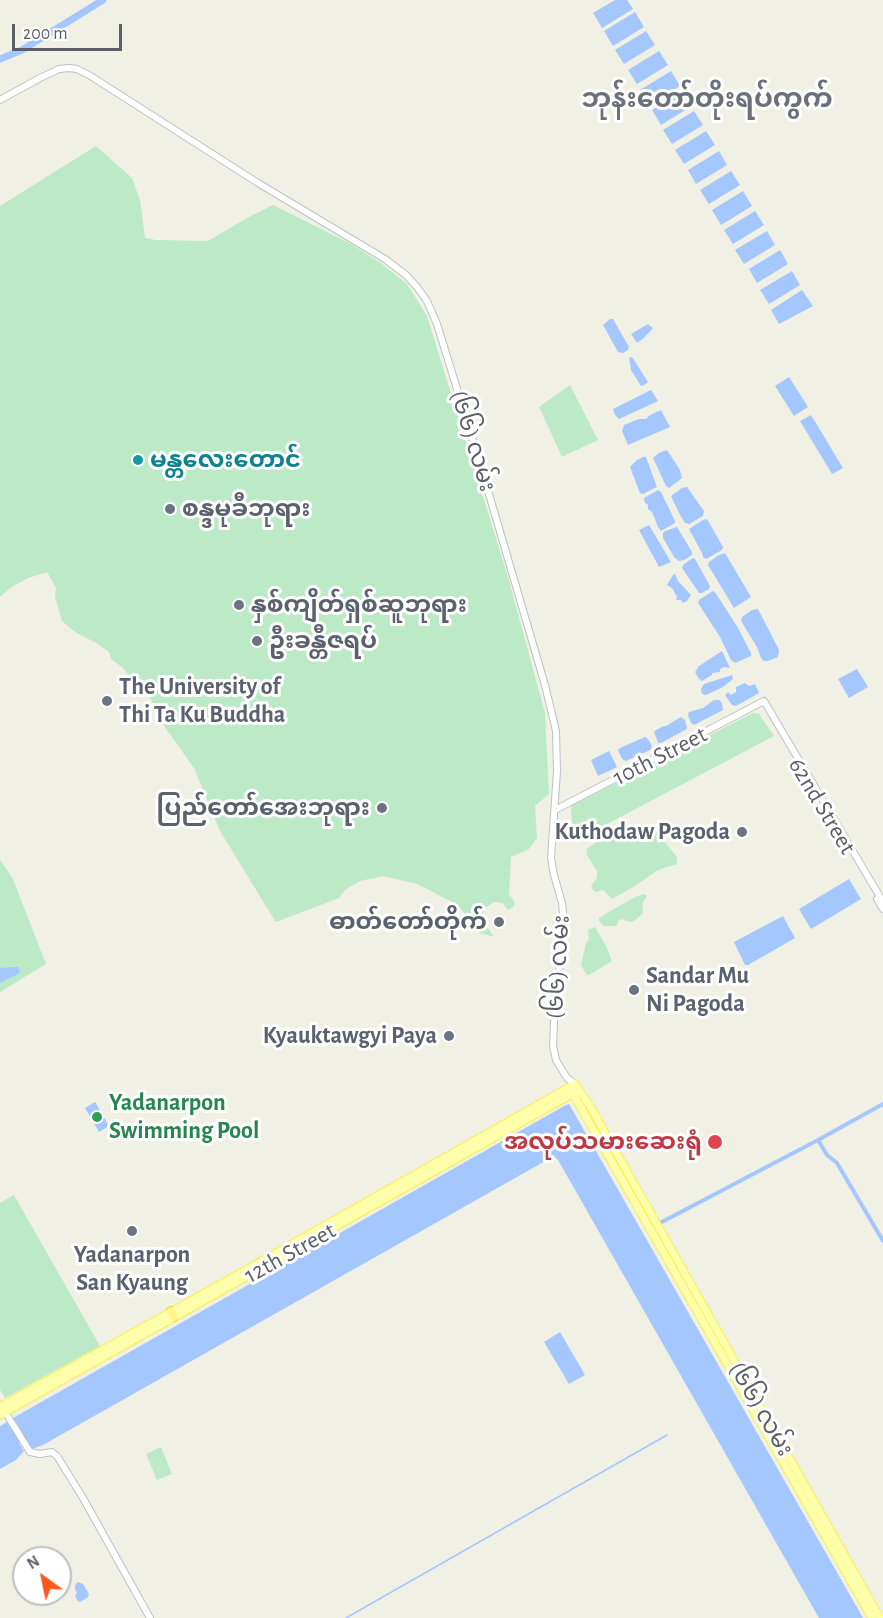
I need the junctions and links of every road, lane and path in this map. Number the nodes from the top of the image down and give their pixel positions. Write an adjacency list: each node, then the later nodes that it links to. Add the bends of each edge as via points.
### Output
1 (0, 100): 4 (street, (၆၆) လမ်း, via 59,69 77,69 385,259 417,287 440,335 551,704 557,744)
2 (762, 702): 3 (street, 62nd Street); 4 (street, 10th Street)
3 (815, 791): 5 (street, 62nd Street); 6 (street, 62nd Street)
4 (555, 810): 7 (street, (၆၆) လမ်း, via 552,862 564,924 553,1046 556,1060)
5 (883, 902)
6 (883, 909)
7 (574, 1089): 8 (main road, 12th Street); 9 (main road, (၆၆) လမ်း)
8 (3, 1410): 10 (street, via 29,1451 52,1452 57,1456)
9 (876, 1616)
10 (150, 1618)

